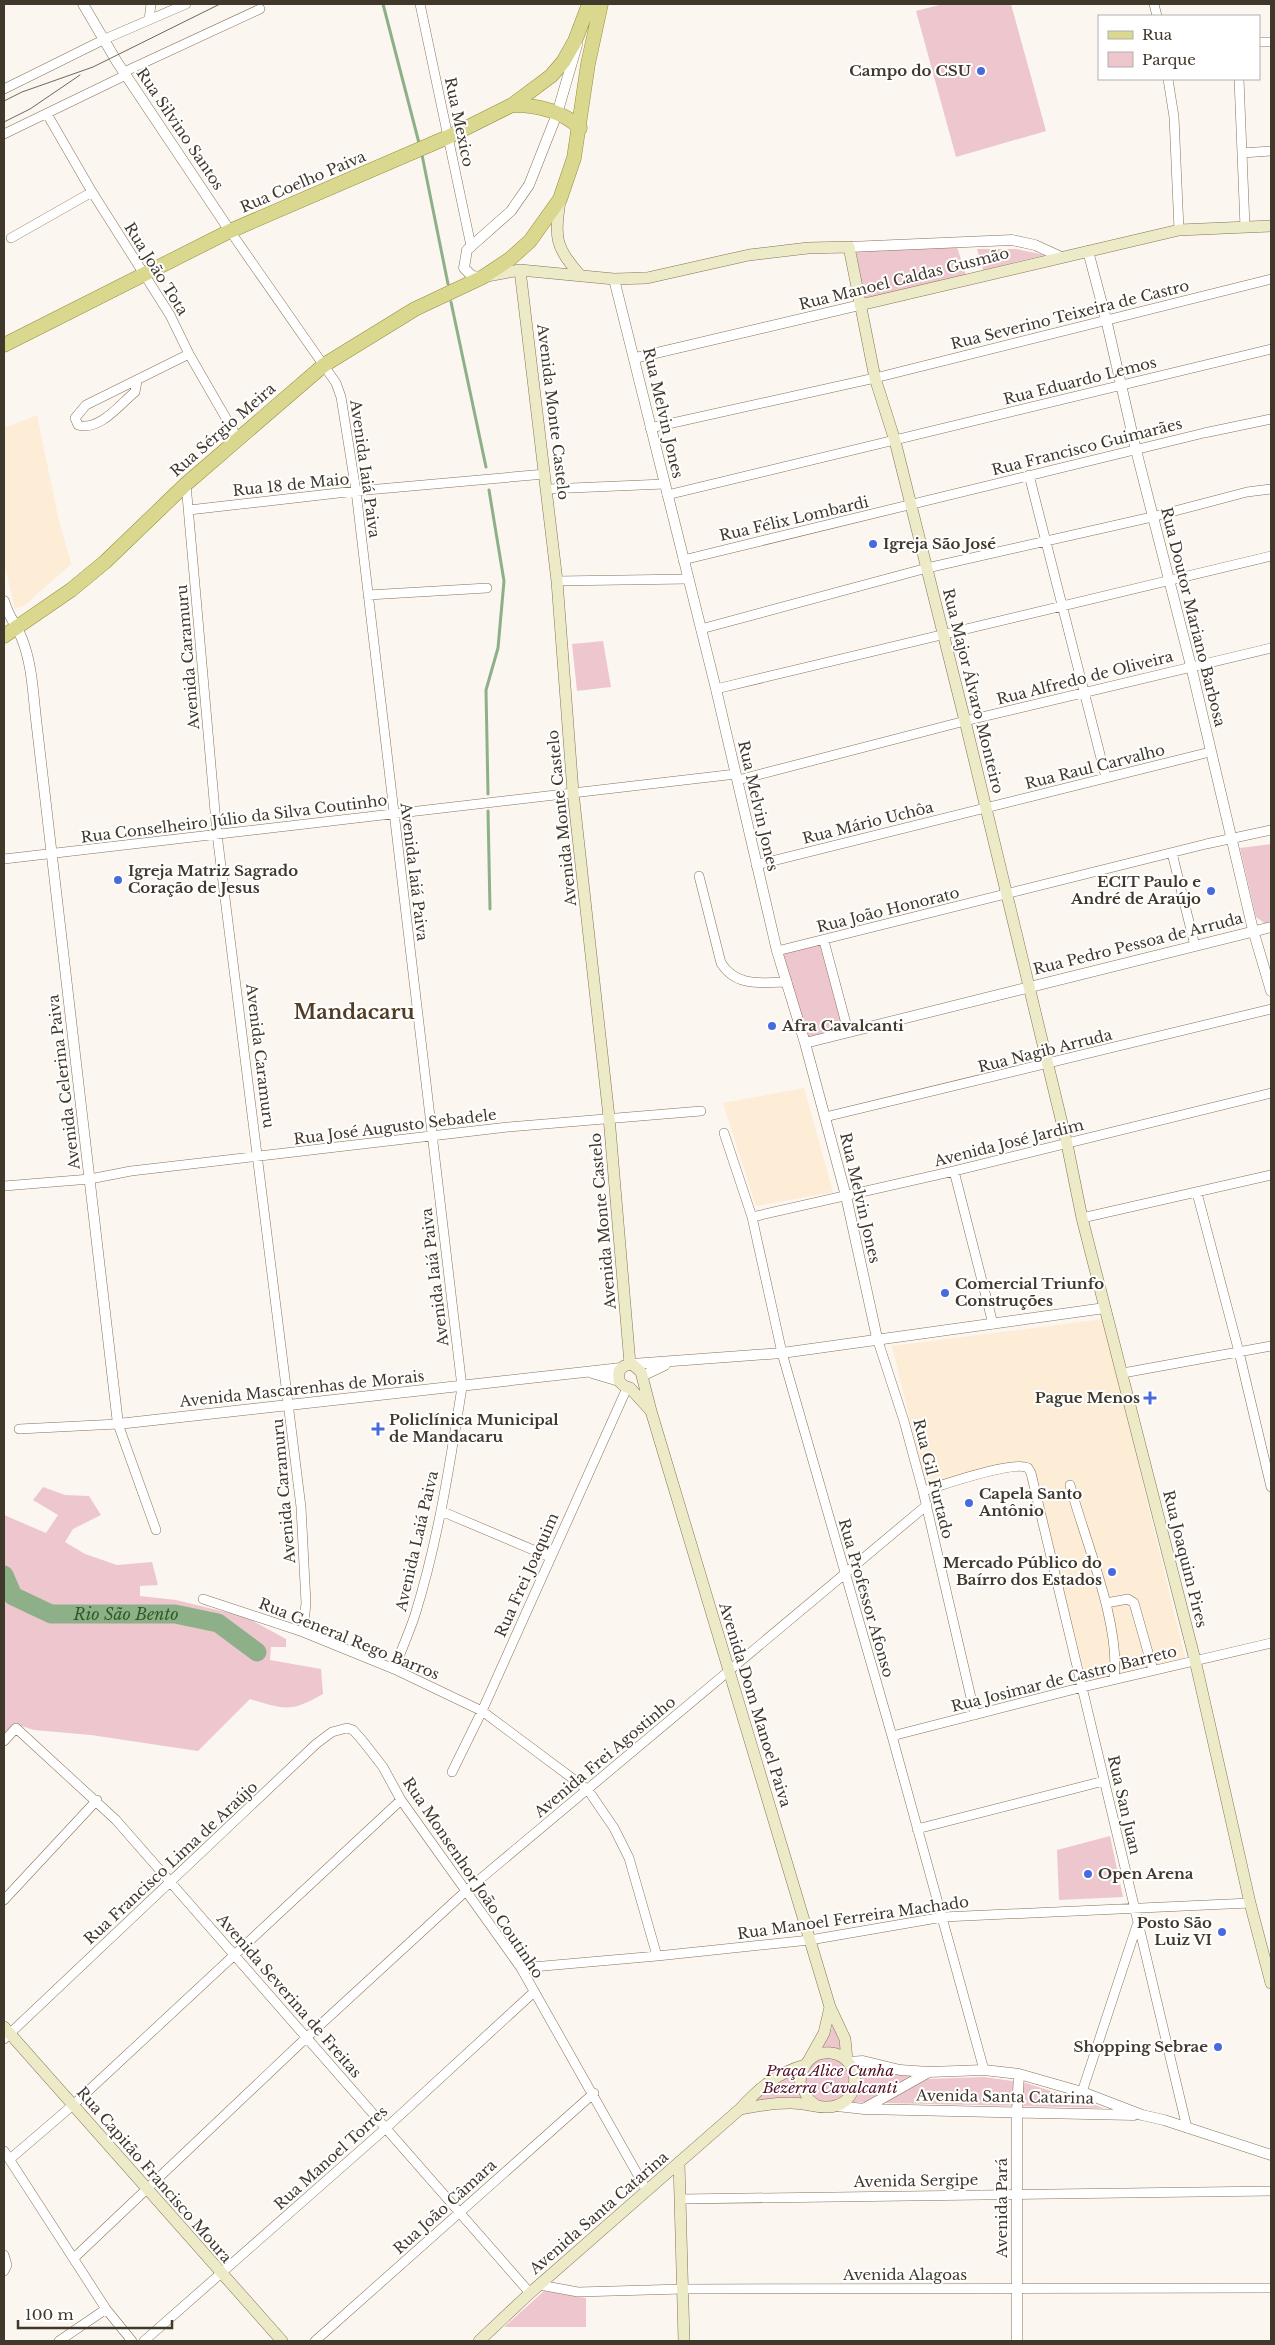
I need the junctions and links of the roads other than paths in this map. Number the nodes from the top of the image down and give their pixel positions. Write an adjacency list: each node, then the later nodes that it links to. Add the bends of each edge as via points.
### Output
1 (83, 4): 10 (street, Rua Silvino Santos)
2 (151, 4): 9 (street)
3 (186, 4): 9 (street)
4 (420, 4): 20 (street, Rua Mexico)
5 (589, 4): 8 (main road, Rua Coelho Paiva)
6 (601, 4): 18 (main road, Rua Sérgio Meira, via 588,64)
7 (260, 9): 11 (street)
8 (585, 18): 15 (main road, Rua Coelho Paiva, via 563,62 551,76); 17 (street)
9 (149, 20): 10 (street)
10 (105, 39): 11 (street, Rua Silvino Santos); 14 (street)
11 (125, 74): 16 (street); 28 (street, Rua Silvino Santos)
12 (1168, 80): 27 (street, via 1174,117)
13 (1239, 80): 22 (street)
14 (4, 89)
15 (512, 105): 17 (main road); 20 (main road, Rua Coelho Paiva)
16 (47, 114): 19 (street); 23 (street, Rua João Tota)
17 (557, 114): 18 (main road); 30 (street, via 524,194 506,216)
18 (580, 128): 24 (main road, Rua Sérgio Meira)
19 (4, 134)
20 (448, 137): 28 (main road, Rua Coelho Paiva); 30 (street, Rua Mexico)
21 (1271, 151): 22 (street)
22 (1242, 153): 25 (street)
23 (92, 192): 29 (street); 35 (street, Rua João Tota)
24 (560, 199): 36 (main road, via 559,246); 37 (main road, Rua Sérgio Meira, via 530,241 510,260)
25 (1244, 226): 26 (main road, Rua Manoel Caldas Gusmão); 27 (main road, Rua Manoel Caldas Gusmão)
26 (1271, 226)
27 (1179, 230): 32 (main road, Rua Manoel Caldas Gusmão)
28 (230, 231): 35 (main road, Rua Coelho Paiva); 46 (street, Rua Silvino Santos)
29 (12, 238)
30 (471, 246): 37 (street, via 464,258 464,268 472,276)
31 (849, 247): 33 (street, via 1012,240 1035,245); 38 (main road, via 750,255 647,278); 40 (main road, Rua Major Álvaro Monteiro)
32 (1088, 251): 33 (main road, Rua Manoel Caldas Gusmão); 41 (street, Rua Doutor Mariano Barbosa)
33 (1060, 256): 40 (main road, Rua Manoel Caldas Gusmão)
34 (520, 270): 36 (main road); 37 (main road); 55 (main road, Avenida Monte Castelo)
35 (144, 275): 42 (main road, Rua Coelho Paiva); 44 (street, Rua João Tota, via 170,315)
36 (581, 276): 38 (main road)
37 (483, 277): 46 (main road, Rua Sérgio Meira, via 414,310)
38 (614, 279): 45 (street, Rua Melvin Jones)
39 (1271, 279): 41 (street, Rua Severino Teixeira de Castro)
40 (860, 305): 45 (street, Rua Manoel Caldas Gusmão); 47 (main road, Rua Major Álvaro Monteiro)
41 (1106, 319): 47 (street, Rua Severino Teixeira de Castro); 49 (street, Rua Doutor Mariano Barbosa)
42 (4, 344)
43 (1271, 349): 49 (street, Rua Eduardo Lemos)
44 (189, 354): 48 (street); 52 (street, Rua João Tota)
45 (635, 358): 51 (street, Rua Melvin Jones)
46 (324, 365): 52 (main road, Rua Sérgio Meira); 61 (street, Avenida Iaiá Paiva, via 342,397)
47 (875, 378): 51 (street, Rua Severino Teixeira de Castro); 53 (main road, Rua Major Álvaro Monteiro)
48 (137, 381): 48 (street, via 135,392 98,423 85,427 78,425 75,418 86,405)
49 (1120, 386): 53 (street, Rua Eduardo Lemos); 54 (street, Rua Doutor Mariano Barbosa)
50 (1271, 419): 54 (street, Rua Francisco Guimarães)
51 (650, 428): 58 (street, Rua Melvin Jones)
52 (238, 439): 57 (main road, Rua Sérgio Meira)
53 (895, 441): 62 (street, Rua Eduardo Lemos); 63 (main road, Rua Major Álvaro Monteiro)
54 (1136, 450): 56 (street, Rua Francisco Guimarães); 65 (street, Rua Doutor Mariano Barbosa)
55 (545, 474): 59 (main road, Avenida Monte Castelo); 61 (street, Rua 18 de Maio)
56 (1029, 475): 63 (street, Rua Francisco Guimarães); 66 (street)
57 (186, 484): 64 (street, Avenida Caramuru); 77 (main road, Rua Sérgio Meira, via 105,562 71,590)
58 (664, 484): 59 (street); 62 (street, Rua Melvin Jones)
59 (548, 489): 71 (main road, Avenida Monte Castelo)
60 (1271, 489): 65 (street)
61 (356, 491): 64 (street, Rua 18 de Maio); 74 (street, Avenida Iaiá Paiva)
62 (667, 496): 68 (street, Rua Melvin Jones)
63 (911, 505): 68 (street, Rua Félix Lombardi); 69 (main road, Rua Major Álvaro Monteiro)
64 (189, 510): 93 (street, Avenida Caramuru)
65 (1152, 516): 66 (street); 72 (street, Rua Doutor Mariano Barbosa)
66 (1047, 542): 69 (street); 76 (street)
67 (1271, 556): 72 (street)
68 (683, 560): 70 (street, Rua Melvin Jones)
69 (927, 568): 78 (street); 80 (main road, Rua Major Álvaro Monteiro)
70 (688, 579): 71 (street); 78 (street, Rua Melvin Jones)
71 (557, 581): 89 (main road, Avenida Monte Castelo)
72 (1169, 582): 76 (street); 82 (street, Rua Doutor Mariano Barbosa)
73 (487, 588): 74 (street)
74 (368, 595): 91 (street, Avenida Iaiá Paiva)
75 (4, 602): 77 (street, Avenida Celerina Paiva)
76 (1064, 606): 80 (street); 84 (street)
77 (16, 627): 79 (main road, Rua Sérgio Meira); 96 (street, Avenida Celerina Paiva, via 28,657)
78 (701, 629): 83 (street, Rua Melvin Jones)
79 (4, 636)
80 (943, 636): 83 (street); 85 (main road, Rua Major Álvaro Monteiro)
81 (1271, 648): 82 (street, Rua Alfredo de Oliveira)
82 (1191, 666): 84 (street, Rua Alfredo de Oliveira); 86 (street, Rua Doutor Mariano Barbosa)
83 (716, 689): 87 (street, Rua Melvin Jones)
84 (1084, 693): 85 (street, Rua Alfredo de Oliveira); 88 (street)
85 (965, 722): 87 (street, Rua Alfredo de Oliveira); 90 (main road, Rua Major Álvaro Monteiro)
86 (1210, 752): 88 (street, Rua Raul Carvalho); 94 (street, Rua Doutor Mariano Barbosa)
87 (737, 777): 89 (street, Rua Conselheiro Júlio da Silva Coutinho); 98 (street, Rua Melvin Jones)
88 (1106, 778): 90 (street, Rua Raul Carvalho)
89 (573, 792): 91 (street, Rua Conselheiro Júlio da Silva Coutinho); 115 (main road, Avenida Monte Castelo)
90 (986, 808): 98 (street, Rua Mário Uchôa); 100 (main road, Rua Major Álvaro Monteiro)
91 (393, 814): 93 (street, Rua Conselheiro Júlio da Silva Coutinho); 118 (street, Avenida Iaiá Paiva)
92 (1271, 830): 94 (street, Rua João Honorato)
93 (217, 834): 96 (street, Rua Conselheiro Júlio da Silva Coutinho); 120 (street, Avenida Caramuru)
94 (1232, 838): 95 (street, Rua João Honorato); 102 (street, Rua Doutor Mariano Barbosa)
95 (1172, 853): 100 (street, Rua João Honorato); 104 (street)
96 (52, 854): 97 (street, Rua Conselheiro Júlio da Silva Coutinho); 123 (street, Avenida Celerina Paiva)
97 (4, 859)
98 (756, 865): 105 (street, Rua Melvin Jones)
99 (699, 876): 106 (street, via 721,963 728,973 750,982)
100 (1005, 894): 103 (street, Rua João Honorato); 107 (main road, Rua Major Álvaro Monteiro)
101 (1271, 927): 102 (street, Rua Pedro Pessoa de Arruda)
102 (1253, 930): 104 (street, Rua Pedro Pessoa de Arruda); 108 (street, Rua Doutor Mariano Barbosa)
103 (824, 941): 105 (street, Rua João Honorato); 110 (street)
104 (1195, 946): 107 (street, Rua Pedro Pessoa de Arruda)
105 (777, 951): 106 (street, Rua Melvin Jones)
106 (787, 982): 111 (street, Rua Melvin Jones)
107 (1029, 987): 110 (street, Rua Pedro Pessoa de Arruda); 112 (main road, Rua Major Álvaro Monteiro)
108 (1271, 990)
109 (1271, 1009): 112 (street, Rua Nagib Arruda)
110 (848, 1031): 111 (street, Rua Pedro Pessoa de Arruda)
111 (805, 1043): 116 (street, Rua Melvin Jones)
112 (1048, 1065): 116 (street, Rua Nagib Arruda); 119 (main road, Rua Major Álvaro Monteiro)
113 (1271, 1093): 119 (street, Avenida José Jardim)
114 (701, 1111): 115 (street, Rua José Augusto Sebadele)
115 (609, 1117): 118 (street, Rua José Augusto Sebadele); 136 (main road, Avenida Monte Castelo)
116 (825, 1117): 126 (street, Rua Melvin Jones)
117 (724, 1134): 127 (street, Rua Professor Afonso)
118 (433, 1137): 120 (street, Rua José Augusto Sebadele); 141 (street, Avenida Iaiá Paiva)
119 (1067, 1144): 121 (street, Avenida José Jardim); 128 (main road, Rua Joaquim Pires)
120 (259, 1157): 123 (street, Rua José Augusto Sebadele); 142 (street, Avenida Caramuru)
121 (954, 1171): 126 (street, Avenida José Jardim); 130 (street)
122 (1271, 1175): 125 (street)
123 (90, 1179): 124 (street, Rua José Augusto Sebadele); 144 (street, Avenida Celerina Paiva)
124 (4, 1186)
125 (1197, 1193): 128 (street); 133 (street)
126 (846, 1196): 127 (street, Avenida José Jardim); 131 (street, Rua Melvin Jones)
127 (752, 1217): 134 (street, Rua Professor Afonso)
128 (1082, 1218): 129 (main road, Rua Joaquim Pires)
129 (1105, 1308): 130 (street); 138 (main road, Rua Joaquim Pires)
130 (993, 1324): 131 (street)
131 (877, 1338): 134 (street); 148 (street, Rua Gil Furtado)
132 (1271, 1346): 133 (street)
133 (1240, 1352): 138 (street); 147 (street)
134 (782, 1353): 135 (street); 153 (street, Rua Professor Afonso)
135 (669, 1363): 136 (street, Avenida Mascarenhas de Morais); 139 (street)
136 (628, 1365): 137 (street, Avenida Mascarenhas de Morais); 139 (main road, via 640,1368); 140 (main road, via 618,1374)
137 (588, 1372): 140 (street); 141 (street, Avenida Mascarenhas de Morais)
138 (1123, 1372): 158 (main road, Rua Joaquim Pires)
139 (642, 1378): 140 (main road, via 637,1386); 143 (main road, Avenida Dom Manoel Paiva)
140 (625, 1386): 143 (main road); 152 (street, Rua Frei Joaquim)
141 (462, 1387): 142 (street, Avenida Mascarenhas de Morais); 150 (street, Avenida Laiá Paiva)
142 (289, 1405): 144 (street, Avenida Mascarenhas de Morais); 156 (street, Avenida Caramuru, via 305,1562)
143 (651, 1411): 160 (main road, Avenida Dom Manoel Paiva)
144 (118, 1424): 145 (street, Avenida Mascarenhas de Morais); 151 (street, Avenida Celerina Paiva)
145 (19, 1428)
146 (1070, 1485): 155 (street)
147 (1271, 1487)
148 (923, 1491): 149 (street, Rua Gil Furtado); 163 (street, Rua San Juan, via 985,1472 1019,1466 1028,1468)
149 (927, 1505): 153 (street, Avenida Frei Agostinho); 165 (street, Rua Gil Furtado)
150 (441, 1511): 152 (street); 159 (street, Avenida Laiá Paiva, via 416,1610)
151 (156, 1530)
152 (550, 1557): 164 (street, Rua Frei Joaquim)
153 (844, 1573): 160 (street, Avenida Frei Agostinho); 166 (street, Rua Professor Afonso)
154 (203, 1599): 156 (street, Rua General Rego Barros)
155 (1106, 1604): 161 (street, via 1128,1599 1134,1603); 162 (street, via 1116,1661)
156 (303, 1632): 159 (street, Rua General Rego Barros)
157 (1271, 1643): 158 (street, Rua Josimar de Castro Barreto)
158 (1195, 1660): 161 (street, Rua Josimar de Castro Barreto); 178 (main road, Rua Joaquim Pires)
159 (394, 1669): 164 (street, Rua General Rego Barros)
160 (728, 1670): 171 (street, Avenida Frei Agostinho); 182 (main road, Avenida Dom Manoel Paiva)
161 (1153, 1670): 162 (street, Rua Josimar de Castro Barreto)
162 (1114, 1680): 163 (street, Rua Josimar de Castro Barreto)
163 (1083, 1687): 165 (street, Rua Josimar de Castro Barreto); 170 (street, Rua San Juan)
164 (482, 1710): 169 (street, Rua Frei Joaquim); 171 (street, Rua General Rego Barros)
165 (975, 1715): 166 (street, Rua Josimar de Castro Barreto)
166 (892, 1736): 174 (street, Rua Professor Afonso)
167 (362, 1740): 173 (street, Rua Monsenhor João Coutinho); 175 (street, Rua Francisco Lima de Araújo, via 347,1728 332,1732)
168 (4, 1741): 172 (street, Avenida Severina de Freitas, via 16,1728)
169 (452, 1772)
170 (1104, 1781): 174 (street); 179 (street, Rua San Juan)
171 (588, 1790): 176 (street, Avenida Frei Agostinho); 185 (street, Rua General Rego Barros, via 614,1828 629,1858)
172 (97, 1800): 175 (street, Avenida Severina de Freitas); 177 (street)
173 (401, 1800): 176 (street, Rua Monsenhor João Coutinho); 184 (street)
174 (917, 1830): 180 (street, Rua Professor Afonso)
175 (171, 1882): 184 (street, Avenida Severina de Freitas); 190 (street, Rua Francisco Lima de Araújo)
176 (467, 1890): 186 (street, Rua Monsenhor João Coutinho); 191 (street, Avenida Frei Agostinho)
177 (4, 1900)
178 (1250, 1903): 179 (street, Rua Manoel Ferreira Machado); 183 (main road, Rua Joaquim Pires)
179 (1134, 1907): 180 (street, Rua Manoel Ferreira Machado); 181 (street, Rua San Juan)
180 (942, 1917): 182 (street, Rua Manoel Ferreira Machado); 194 (street, Rua Professor Afonso)
181 (1137, 1925): 197 (street); 207 (street, Rua San Juan)
182 (810, 1940): 185 (street, Rua Manoel Ferreira Machado); 189 (main road, Avenida Dom Manoel Paiva)
183 (1267, 1949): 187 (main road, Rua Joaquim Pires)
184 (234, 1956): 191 (street, Avenida Severina de Freitas); 199 (street)
185 (657, 1956): 186 (street, Rua Manoel Ferreira Machado)
186 (521, 1968): 188 (street, Rua Monsenhor João Coutinho)
187 (1271, 1983)
188 (534, 1992): 198 (street, Rua Monsenhor João Coutinho); 206 (street, Rua Manoel Torres)
189 (830, 2007): 192 (main road, Avenida Dom Manoel Paiva, via 845,2039); 193 (main road, Avenida Dom Manoel Paiva, via 824,2033)
190 (6, 2033): 199 (main road, Rua Capitão Francisco Moura)
191 (307, 2037): 206 (street, Avenida Severina de Freitas); 212 (street, Avenida Frei Agostinho)
192 (848, 2061): 193 (main road, Avenida Santa Catarina, via 832,2053 816,2055); 195 (street, Avenida Santa Catarina); 201 (main road, via 853,2068 855,2083 850,2097)
193 (807, 2062): 200 (main road, via 800,2083 809,2100); 202 (main road, Avenida Santa Catarina, via 762,2085)
194 (984, 2070): 195 (street, Avenida Santa Catarina); 196 (street, Avenida Santa Catarina)
195 (930, 2072): 203 (street)
196 (1019, 2074): 197 (street, Avenida Santa Catarina); 204 (street, Avenida Pará)
197 (1082, 2092): 205 (street, Avenida Santa Catarina)
198 (594, 2093): 213 (street, Rua Monsenhor João Coutinho); 217 (street, Rua João Câmara)
199 (72, 2105): 210 (street); 212 (main road, Rua Capitão Francisco Moura)
200 (817, 2106): 201 (main road, Avenida Santa Catarina); 202 (main road, Avenida Santa Catarina, via 787,2103)
201 (837, 2106): 203 (street, Avenida Santa Catarina)
202 (740, 2109): 211 (main road, Avenida Santa Catarina)
203 (864, 2109): 204 (street, Avenida Santa Catarina)
204 (1017, 2111): 205 (street, Avenida Santa Catarina); 215 (street, Avenida Pará)
205 (1142, 2115): 207 (street, Avenida Santa Catarina)
206 (386, 2128): 217 (street, Avenida Severina de Freitas); 221 (street, Rua Manoel Torres)
207 (1187, 2128): 209 (street, Avenida Santa Catarina)
208 (4, 2151): 210 (street)
209 (1271, 2155)
210 (10, 2159): 219 (street)
211 (679, 2162): 213 (main road, Avenida Santa Catarina); 216 (main road)
212 (146, 2188): 219 (street, Avenida Frei Agostinho); 221 (main road, Rua Capitão Francisco Moura)
213 (647, 2190): 222 (main road, Avenida Santa Catarina)
214 (1271, 2191): 215 (street, Avenida Sergipe)
215 (1018, 2193): 216 (street, Avenida Sergipe); 225 (street, Avenida Pará)
216 (681, 2199): 224 (main road)
217 (460, 2212): 226 (street, Avenida Severina de Freitas); 232 (street, Rua João Câmara)
218 (4, 2255): 220 (street, via 7,2265)
219 (74, 2258): 227 (street)
220 (4, 2271)
221 (221, 2274): 230 (street, Rua Manoel Torres); 231 (main road, Rua Capitão Francisco Moura)
222 (540, 2285): 224 (street, Avenida Alagoas, via 578,2292); 226 (main road, Avenida Santa Catarina)
223 (1271, 2288): 225 (street, Avenida Alagoas)
224 (683, 2289): 225 (street, Avenida Alagoas); 234 (main road)
225 (1016, 2289): 235 (street, Avenida Pará)
226 (530, 2292): 233 (main road, Avenida Santa Catarina)
227 (106, 2309): 228 (street); 229 (street)
228 (59, 2341)
229 (132, 2341)
230 (144, 2341)
231 (282, 2341)
232 (315, 2341)
233 (479, 2341)
234 (684, 2341)
235 (1017, 2341)

